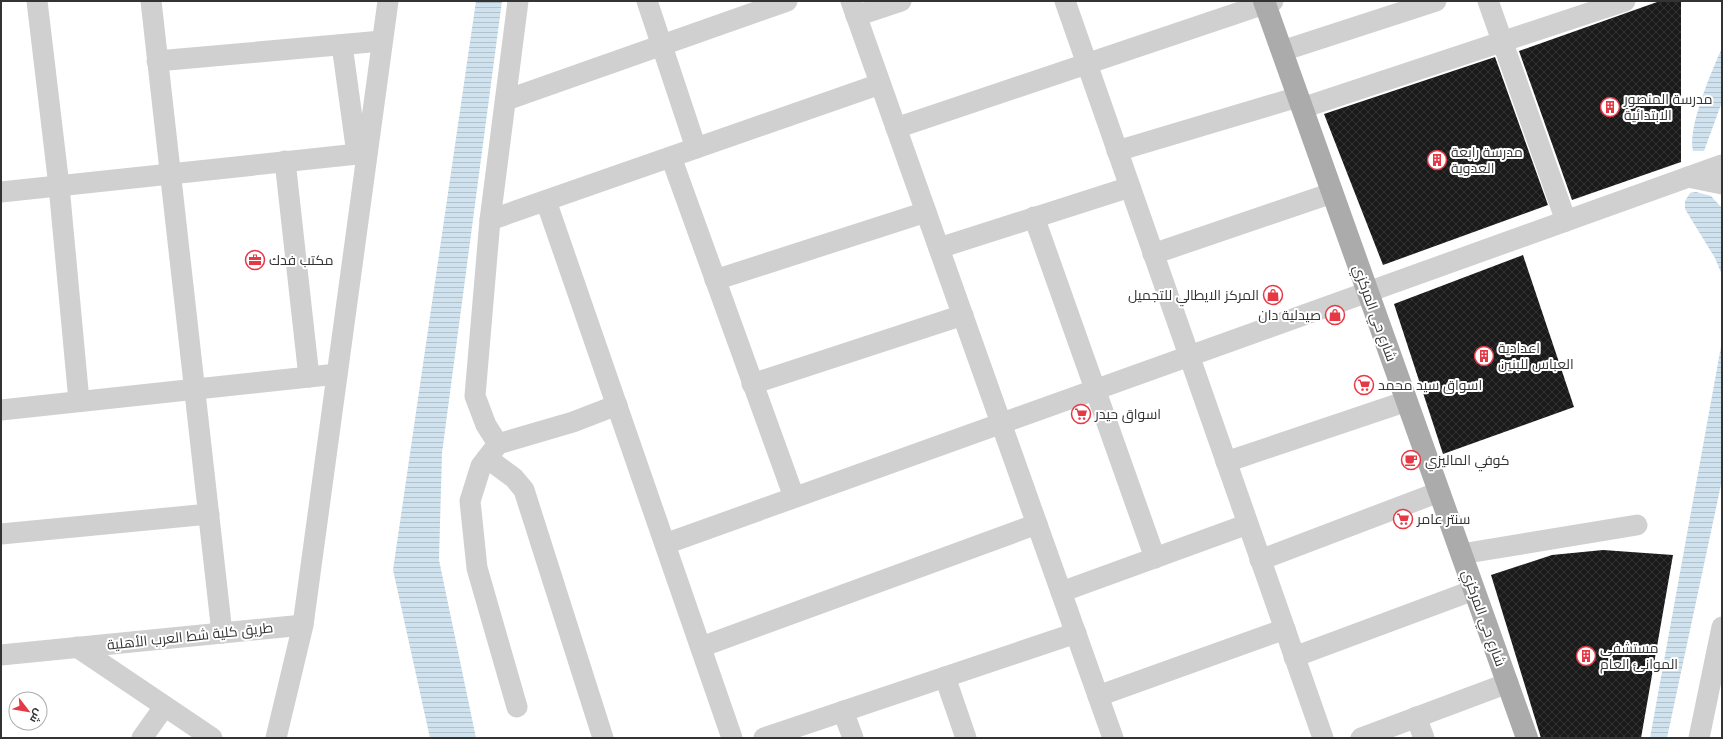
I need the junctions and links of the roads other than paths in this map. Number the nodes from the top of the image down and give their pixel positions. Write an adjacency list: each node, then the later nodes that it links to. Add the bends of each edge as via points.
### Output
1 (37, 1): 34 (street)
2 (152, 1): 19 (street)
3 (388, 1): 14 (street)
4 (518, 1): 22 (street)
5 (647, 1): 17 (street)
6 (787, 1): 17 (street)
7 (901, 1): 13 (street)
8 (1065, 1): 20 (street)
9 (1436, 1): 18 (street)
10 (1488, 1): 15 (street)
11 (1625, 1): 15 (street)
12 (1267, 2): 18 (main road, شارع حي المركزي); 20 (street)
13 (854, 9): 21 (street)
14 (382, 41): 16 (street); 27 (street)
15 (1503, 42): 23 (street); 42 (street)
16 (342, 45): 19 (street); 27 (street)
17 (662, 45): 22 (street); 25 (street)
18 (1282, 51): 23 (main road, شارع حي المركزي)
19 (157, 61): 31 (street)
20 (1086, 63): 24 (street); 26 (street)
21 (880, 84): 24 (street); 25 (street)
22 (506, 100): 41 (street)
23 (1300, 103): 26 (street); 37 (main road, شارع حي المركزي)
24 (896, 128): 39 (street)
25 (696, 148): 28 (street)
26 (1117, 151): 35 (street)
27 (362, 154): 29 (street); 49 (street)
28 (671, 157): 38 (street); 45 (street)
29 (285, 161): 31 (street); 50 (street)
30 (1722, 165): 32 (street)
31 (170, 173): 34 (street); 52 (street)
32 (1688, 177): 33 (street); 42 (street)
33 (1722, 184)
34 (59, 186): 36 (street); 55 (street)
35 (1130, 187): 40 (street); 44 (street)
36 (1, 192)
37 (1332, 193): 44 (street); 46 (main road, شارع حي المركزي)
38 (546, 201): 41 (street); 56 (street)
39 (926, 212): 43 (street); 45 (street)
40 (1034, 217): 43 (street); 53 (street)
41 (490, 220): 59 (street, via 475,396)
42 (1566, 221): 46 (street)
43 (939, 248): 47 (street)
44 (1153, 254): 48 (street)
45 (715, 280): 51 (street)
46 (1368, 292): 48 (street); 54 (main road, شارع حي المركزي)
47 (963, 315): 51 (street); 58 (street)
48 (1189, 356): 53 (street); 60 (street)
49 (337, 374): 50 (street); 74 (street)
50 (309, 377): 52 (street)
51 (752, 384): 62 (street)
52 (194, 389): 55 (street); 63 (street)
53 (1095, 390): 58 (street); 70 (street)
54 (1407, 401): 60 (street); 61 (main road, شارع حي المركزي)
55 (79, 402): 57 (street)
56 (617, 405): 59 (street); 68 (street)
57 (1, 410)
58 (1001, 423): 62 (street); 64 (street)
59 (493, 451): 87 (street, via 481,466 470,501 477,568); 94 (street, via 524,490)
60 (1226, 462): 65 (street)
61 (1439, 492): 69 (main road, شارع حي المركزي); 71 (street)
62 (794, 498): 68 (street)
63 (209, 514): 67 (street); 77 (street)
64 (1037, 524): 73 (street); 80 (street)
65 (1248, 524): 70 (street); 71 (street)
66 (1637, 525): 69 (street)
67 (1, 534)
68 (665, 544): 80 (street)
69 (1461, 554): 72 (main road, شارع حي المركزي)
70 (1155, 558): 73 (street)
71 (1260, 560): 76 (street)
72 (1474, 590): 82 (street); 84 (main road, شارع حي المركزي)
73 (1061, 592): 78 (street)
74 (303, 625): 77 (street, طريق كلية شط العرب الأهلية); 93 (street)
75 (1722, 627): 103 (street)
76 (1285, 629): 82 (street); 85 (street)
77 (222, 633): 79 (street, طريق كلية شط العرب الأهلية)
78 (1076, 633): 83 (street); 85 (street)
79 (77, 647): 81 (street, طريق كلية شط العرب الأهلية); 86 (street, طريق كلية شط العرب الأهلية)
80 (701, 647): 95 (street)
81 (1, 655)
82 (1294, 657): 90 (street)
83 (945, 677): 88 (street); 98 (street)
84 (1508, 683): 89 (street); 102 (main road, شارع حي المركزي)
85 (1098, 696): 99 (street)
86 (164, 707): 91 (street); 92 (street, طريق كلية شط العرب الأهلية)
87 (517, 708)
88 (843, 711): 96 (street); 97 (street)
89 (1416, 717): 100 (street); 101 (street)
90 (1319, 737)
91 (142, 738)
92 (212, 738)
93 (276, 738)
94 (604, 738)
95 (732, 738)
96 (764, 738)
97 (853, 738)
98 (966, 738)
99 (1113, 738)
100 (1361, 738)
101 (1424, 738)
102 (1527, 738)
103 (1699, 738)

